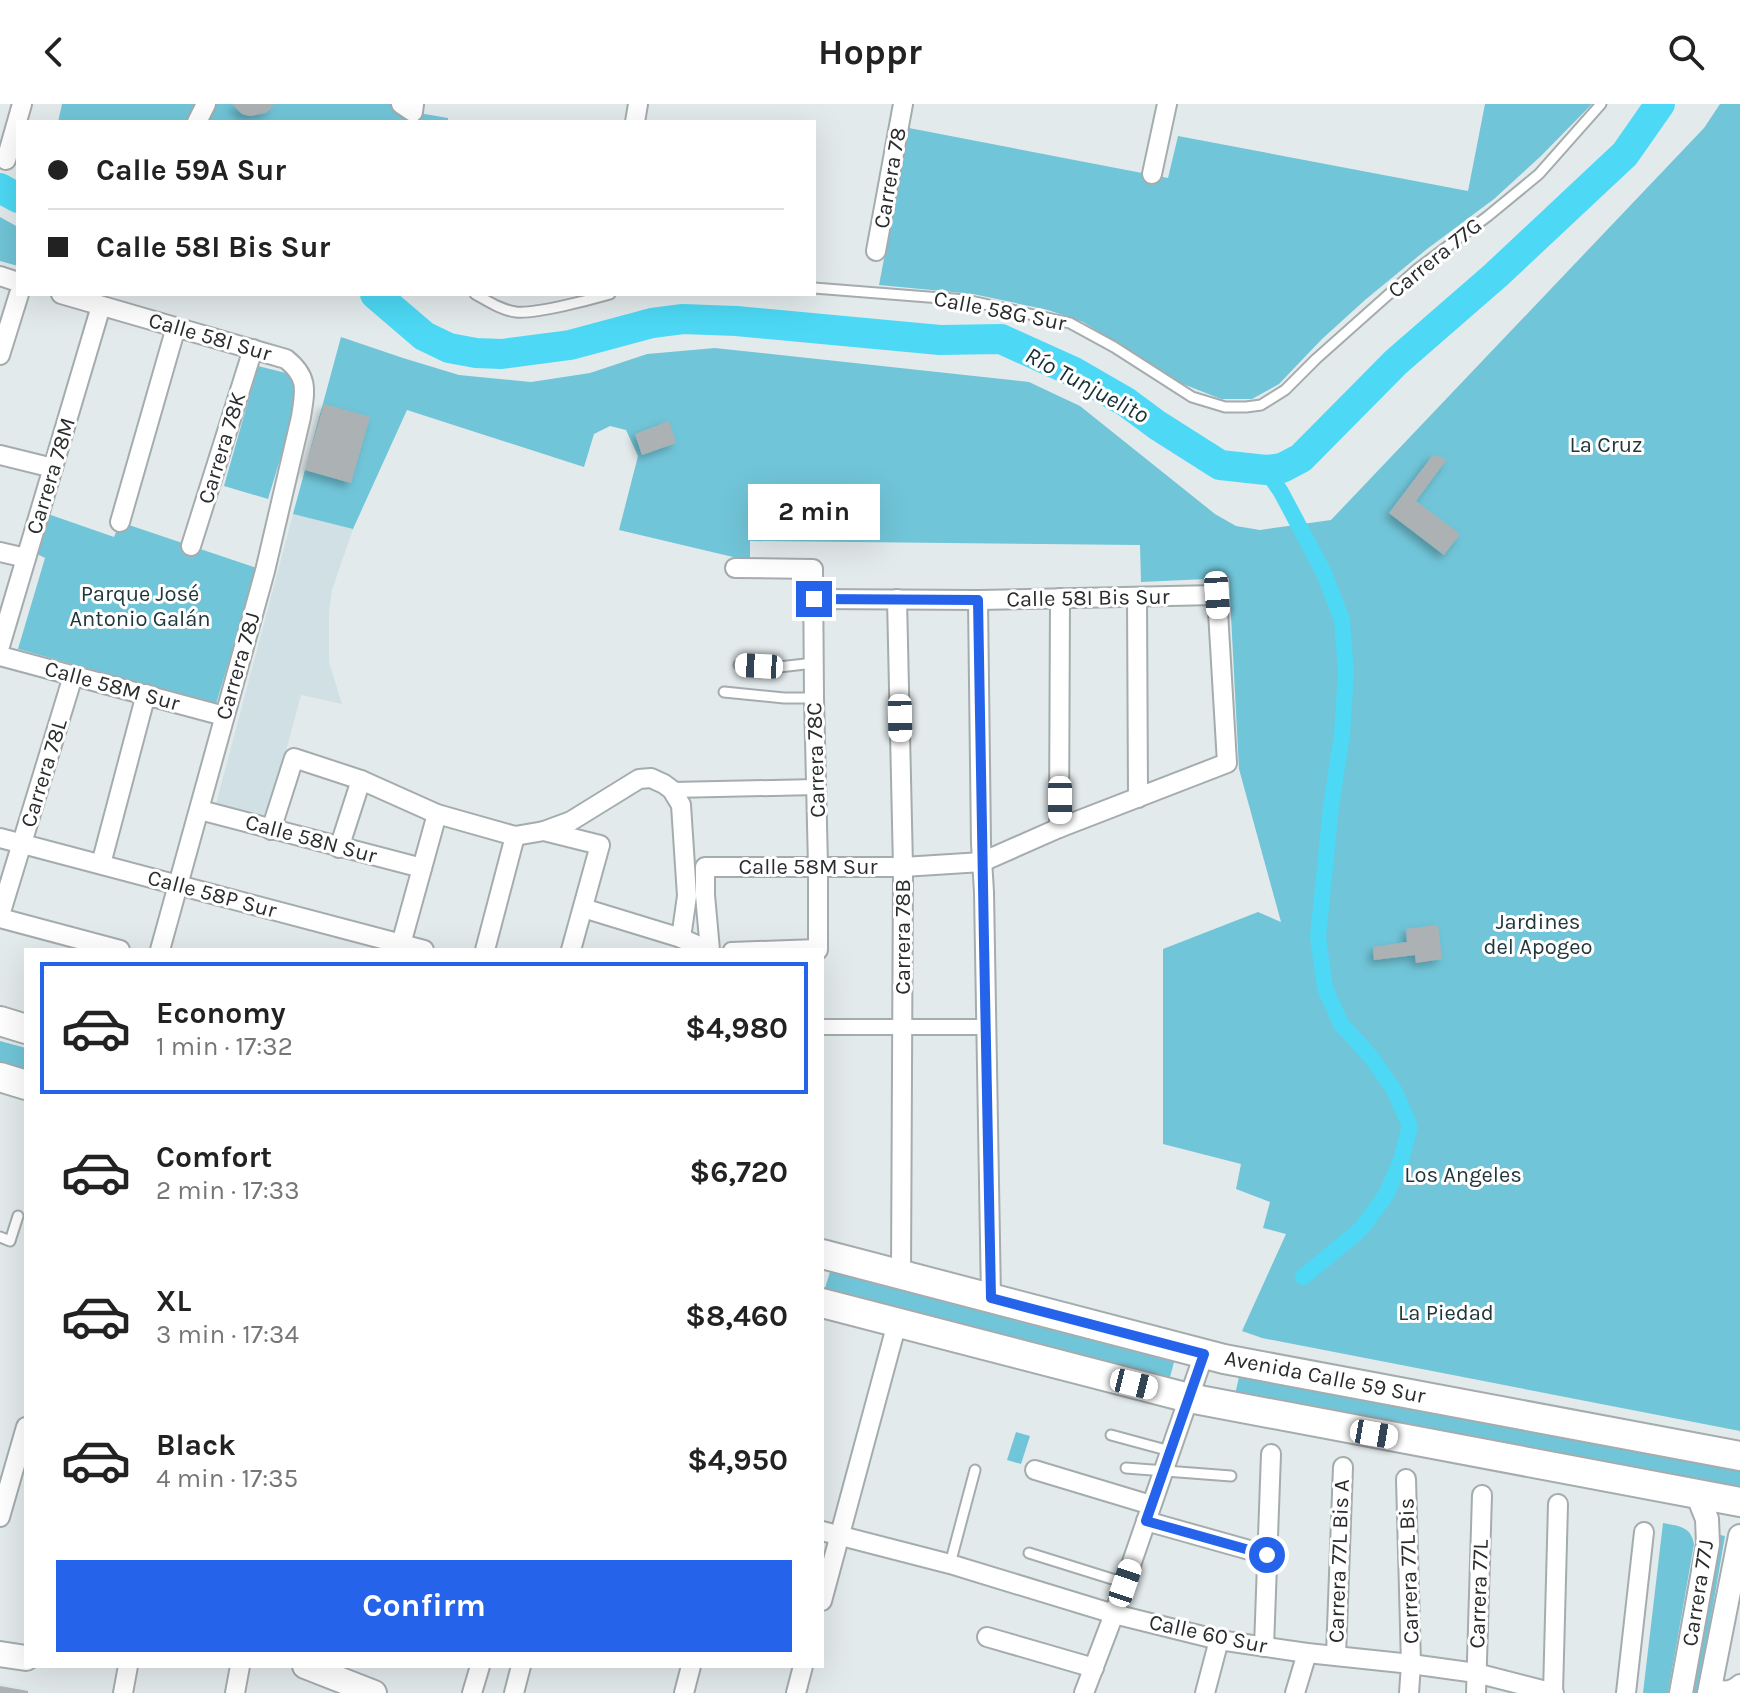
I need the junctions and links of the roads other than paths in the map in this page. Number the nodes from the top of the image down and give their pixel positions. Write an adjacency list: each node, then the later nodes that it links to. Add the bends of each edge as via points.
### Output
1 (401, 104): 2 (street, via 413,112)
2 (414, 104)
3 (903, 104): 9 (street, Carrera 78)
4 (1167, 104): 8 (street)
5 (1601, 104): 20 (lane, Carrera 77G, via 1539,174 1416,270 1285,390)
6 (16, 128): 7 (street)
7 (8, 159)
8 (1152, 174)
9 (876, 251)
10 (816, 288): 20 (lane, Calle 58G Sur, via 966,300 1070,323 1192,397 1225,407)
11 (18, 296): 18 (street)
12 (68, 296): 15 (street, Calle 58I Sur)
13 (479, 296): 14 (lane, via 518,312)
14 (601, 296)
15 (101, 306): 16 (street, Calle 58I Sur); 22 (street, Carrera 78M)
16 (176, 327): 17 (street, Calle 58I Sur); 23 (street)
17 (253, 349): 19 (street, Calle 58I Sur, via 286,359); 24 (street, Carrera 78K)
18 (0, 355)
19 (303, 379): 41 (street, Carrera 78J, via 301,417 265,571)
20 (1261, 405)
21 (0, 455): 22 (street)
22 (53, 468): 26 (street, Carrera 78M)
23 (120, 522)
24 (191, 546)
25 (0, 552): 26 (street)
26 (26, 558): 33 (street, Carrera 78M)
27 (735, 568): 30 (street, Carrera 78C, via 813,569)
28 (1137, 597): 29 (street, Calle 58I Bis Sur); 42 (street, Calle 58I Bis Sur, via 1217,595); 46 (street)
29 (1060, 598): 32 (street, Calle 58I Bis Sur); 49 (street)
30 (814, 599): 31 (street, Calle 58I Bis Sur); 35 (street, Carrera 78C)
31 (897, 599): 32 (street, Calle 58I Bis Sur); 59 (street, Carrera 78B)
32 (978, 600): 56 (street)
33 (0, 646)
34 (0, 656): 37 (street, Calle 58M Sur)
35 (814, 663): 36 (lane); 40 (street, Carrera 78C)
36 (739, 665)
37 (73, 676): 39 (street, Calle 58M Sur); 54 (street, Carrera 78L)
38 (724, 692): 40 (lane)
39 (146, 694): 41 (street, Calle 58M Sur); 57 (street)
40 (814, 698): 44 (street, Carrera 78C)
41 (224, 716): 47 (street, Carrera 78J)
42 (1227, 763): 46 (street, Calle 58M Sur)
43 (361, 780): 48 (street); 50 (street, via 294,758); 55 (street)
44 (817, 787): 45 (street); 58 (street, Carrera 78C)
45 (672, 790): 51 (street, via 651,778 639,779 571,821); 62 (street, via 681,805)
46 (1138, 798): 49 (street, Calle 58M Sur)
47 (200, 810): 50 (street, Calle 58N Sur); 61 (street, Carrera 78J)
48 (437, 814): 52 (street); 60 (street)
49 (1059, 828): 56 (street, Calle 58M Sur)
50 (271, 830): 55 (street, Calle 58N Sur)
51 (544, 831): 52 (street); 63 (street, via 600,845)
52 (515, 836): 70 (street)
53 (0, 838): 54 (street, Calle 58P Sur)
54 (23, 844): 57 (street, Calle 58P Sur); 64 (street, Carrera 78L)
55 (339, 848): 60 (street, Calle 58N Sur)
56 (982, 862): 59 (street, Calle 58M Sur); 78 (street, via 991,931)
57 (101, 864): 61 (street, Calle 58P Sur)
58 (818, 866): 59 (street, Calle 58M Sur); 62 (street, Calle 58M Sur, via 705,867); 74 (street, Carrera 78C)
59 (903, 867): 76 (street, Carrera 78B)
60 (422, 868): 66 (street)
61 (178, 886): 66 (street, Calle 58P Sur); 68 (street, Carrera 78J)
62 (696, 895): 65 (street); 73 (street)
63 (583, 908): 65 (street); 71 (street)
64 (0, 917): 67 (street)
65 (681, 938): 72 (street)
66 (401, 944): 69 (street, Calle 58P Sur)
67 (113, 948)
68 (161, 948)
69 (416, 948)
70 (486, 948)
71 (572, 948)
72 (704, 948)
73 (709, 948)
74 (818, 948)
75 (0, 1021): 79 (main road)
76 (903, 1026): 77 (street); 78 (street); 85 (street, Carrera 78B)
77 (824, 1027)
78 (986, 1027): 86 (street)
79 (24, 1028)
80 (0, 1077): 81 (main road)
81 (24, 1084)
82 (18, 1216): 83 (lane, via 10,1241)
83 (0, 1237)
84 (824, 1255): 85 (main road, Avenida Calle 59 Sur)
85 (901, 1275): 86 (main road, Avenida Calle 59 Sur)
86 (991, 1298): 89 (main road, Avenida Calle 59 Sur)
87 (824, 1304): 88 (main road)
88 (897, 1323): 90 (main road); 110 (street)
89 (1204, 1354): 90 (street); 95 (main road, Avenida Calle 59 Sur)
90 (1189, 1398): 93 (street); 103 (main road)
91 (24, 1434): 108 (street)
92 (1111, 1435): 93 (lane)
93 (1170, 1451): 100 (street)
94 (1271, 1454): 113 (street)
95 (1740, 1456)
96 (1343, 1467): 123 (street, Carrera 77L Bis A)
97 (1126, 1468): 100 (lane)
98 (975, 1470): 114 (lane)
99 (1035, 1470): 107 (street)
100 (1164, 1470): 101 (lane); 107 (street)
101 (1231, 1476)
102 (1406, 1479): 125 (street, Carrera 77L Bis)
103 (1697, 1494): 105 (main road); 151 (street, Carrera 77J, via 1707,1519 1708,1544)
104 (1482, 1495): 134 (street, Carrera 77L)
105 (1740, 1502)
106 (1558, 1504): 149 (street)
107 (1149, 1513): 113 (street); 115 (street)
108 (0, 1517)
109 (1644, 1532): 150 (street)
110 (831, 1533): 114 (street, Calle 60 Sur); 116 (street)
111 (1740, 1536): 136 (street, Carrera 77J)
112 (1029, 1553): 115 (lane)
113 (1267, 1555): 120 (street)
114 (950, 1564): 117 (street, Calle 60 Sur)
115 (1125, 1583): 117 (street)
116 (824, 1586)
117 (1114, 1614): 119 (street, Calle 60 Sur); 133 (street)
118 (987, 1637): 133 (street)
119 (1219, 1640): 120 (street, Calle 60 Sur); 145 (street)
120 (1264, 1647): 121 (street, Calle 60 Sur)
121 (1307, 1653): 123 (street, Calle 60 Sur); 146 (street)
122 (0, 1654): 124 (main road)
123 (1336, 1655): 125 (street, Calle 60 Sur)
124 (24, 1658)
125 (1411, 1664): 134 (street, Calle 60 Sur); 147 (street, Carrera 77L Bis)
126 (128, 1668): 137 (street)
127 (240, 1668): 138 (street)
128 (310, 1668): 139 (main road)
129 (479, 1668): 140 (street)
130 (520, 1668): 141 (street)
131 (690, 1668): 142 (street)
132 (802, 1668): 143 (street)
133 (1094, 1668): 144 (street)
134 (1476, 1673): 148 (street, Carrera 77L); 149 (street, Calle 60 Sur)
135 (1740, 1684): 136 (street, via 1728,1692)
136 (1710, 1690)
137 (123, 1693)
138 (235, 1693)
139 (374, 1693)
140 (472, 1693)
141 (514, 1693)
142 (684, 1693)
143 (796, 1693)
144 (1084, 1693)
145 (1205, 1693)
146 (1295, 1693)
147 (1409, 1693)
148 (1476, 1693)
149 (1553, 1693)
150 (1626, 1693)
151 (1681, 1693)

